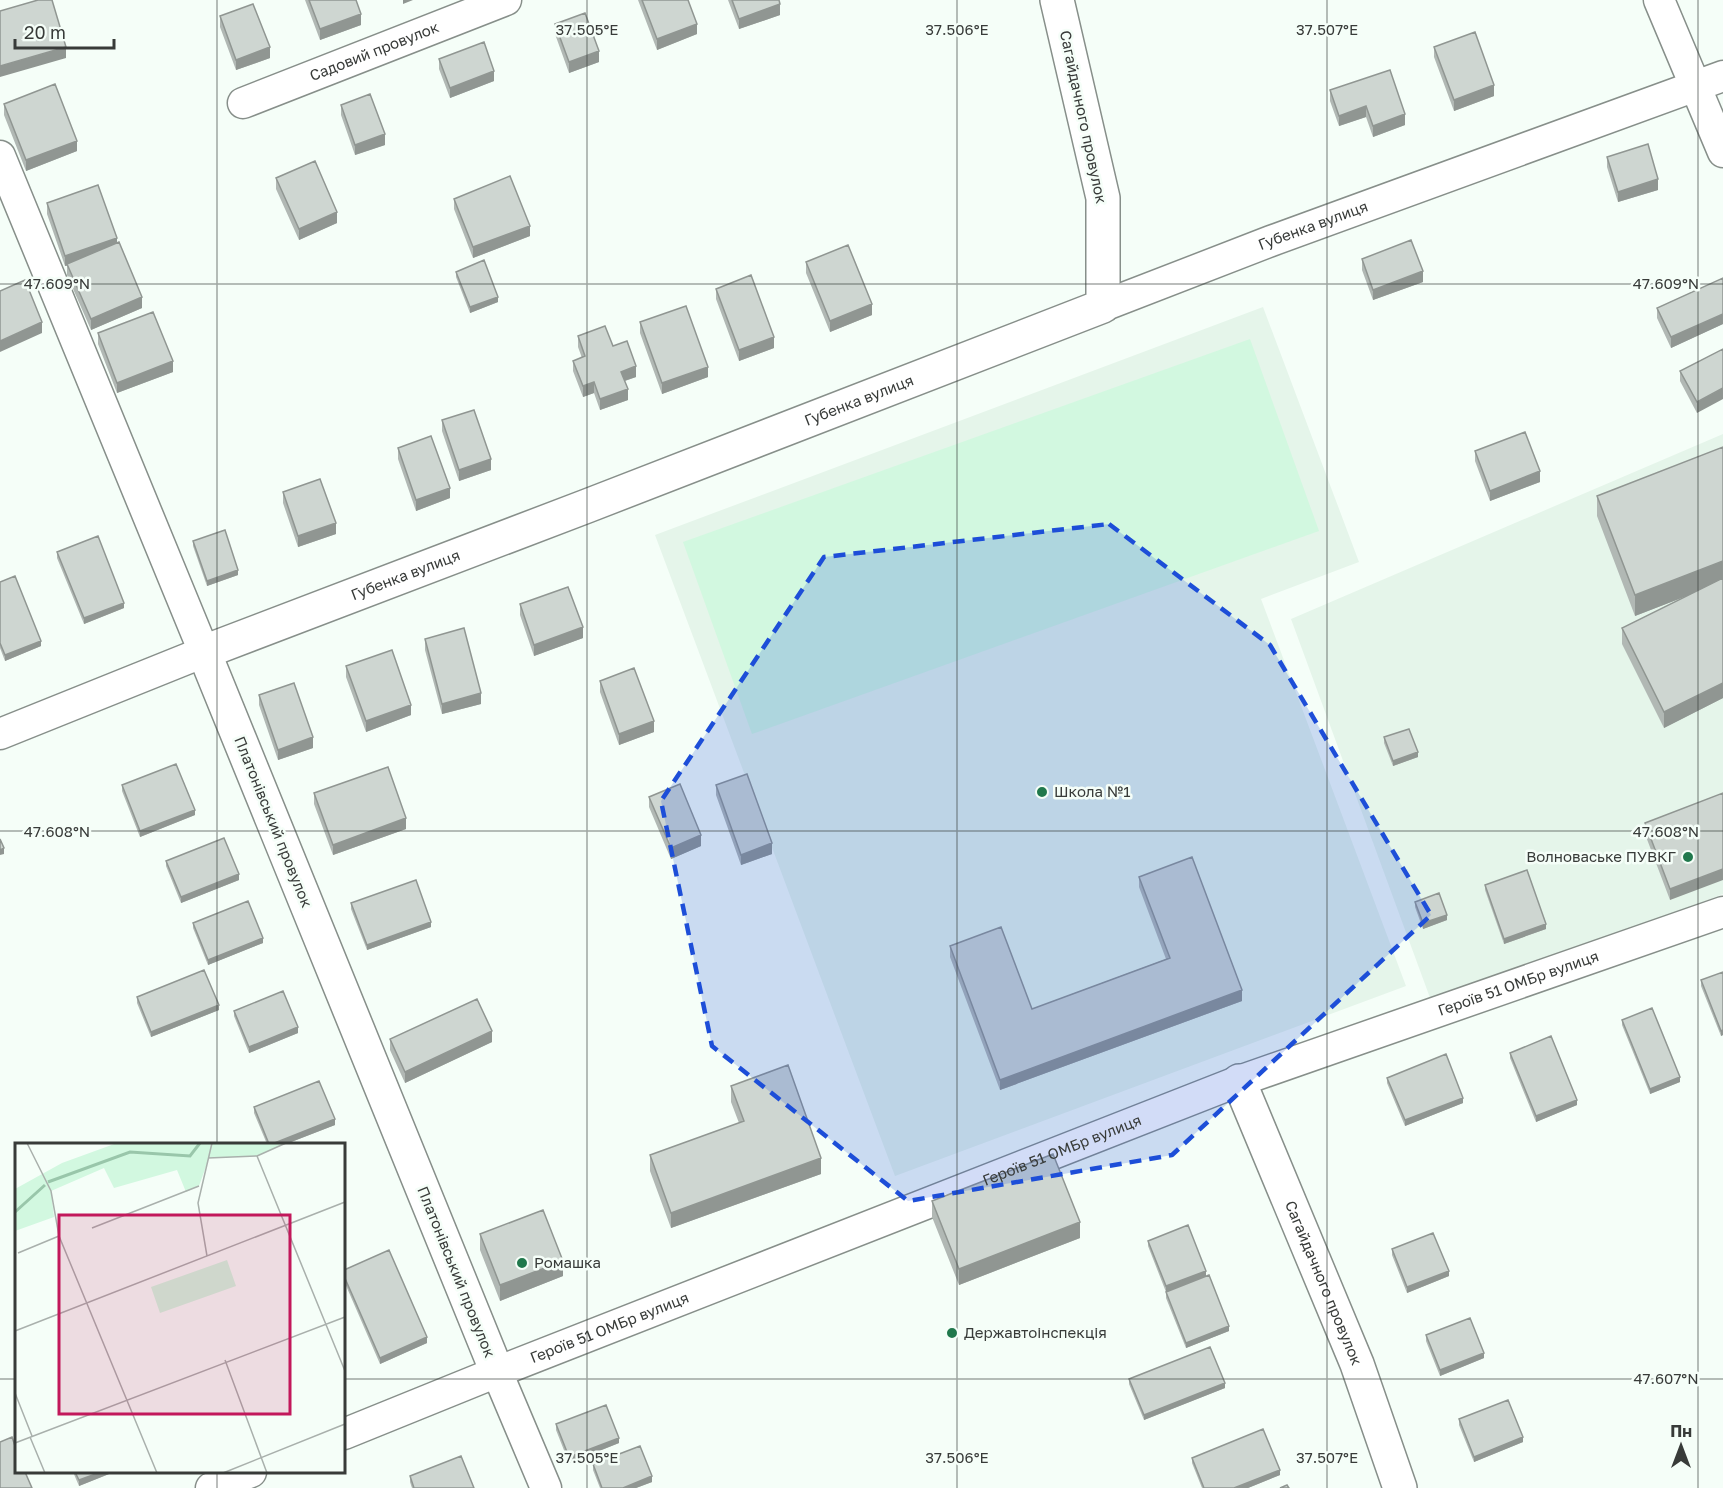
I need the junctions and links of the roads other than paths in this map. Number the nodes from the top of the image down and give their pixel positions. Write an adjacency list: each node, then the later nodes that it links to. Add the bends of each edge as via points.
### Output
1 (506, 0): 6 (street, Садовий провулок)
2 (1057, 0): 9 (street, Сагайдачного провулок, via 1103,198)
3 (1659, 0): 5 (street)
4 (1723, 76): 5 (street, Губенка вулиця)
5 (1695, 87): 7 (street); 9 (street, Губенка вулиця)
6 (243, 103)
7 (1723, 152)
8 (0, 156): 10 (street, Платонівський провулок)
9 (1103, 306): 10 (street, Губенка вулиця)
10 (204, 652): 11 (street, Губенка вулиця); 14 (street, Платонівський провулок)
11 (0, 734)
12 (1723, 912): 13 (street, Героїв 51 ОМБр вулиця)
13 (1239, 1081): 14 (street, Героїв 51 ОМБр вулиця); 19 (street, Сагайдачного провулок, via 1358,1364)
14 (497, 1372): 15 (street, Героїв 51 ОМБр вулиця); 18 (street, Платонівський провулок)
15 (345, 1434)
16 (248, 1473): 17 (street)
17 (211, 1488)
18 (546, 1488)
19 (1400, 1488)

